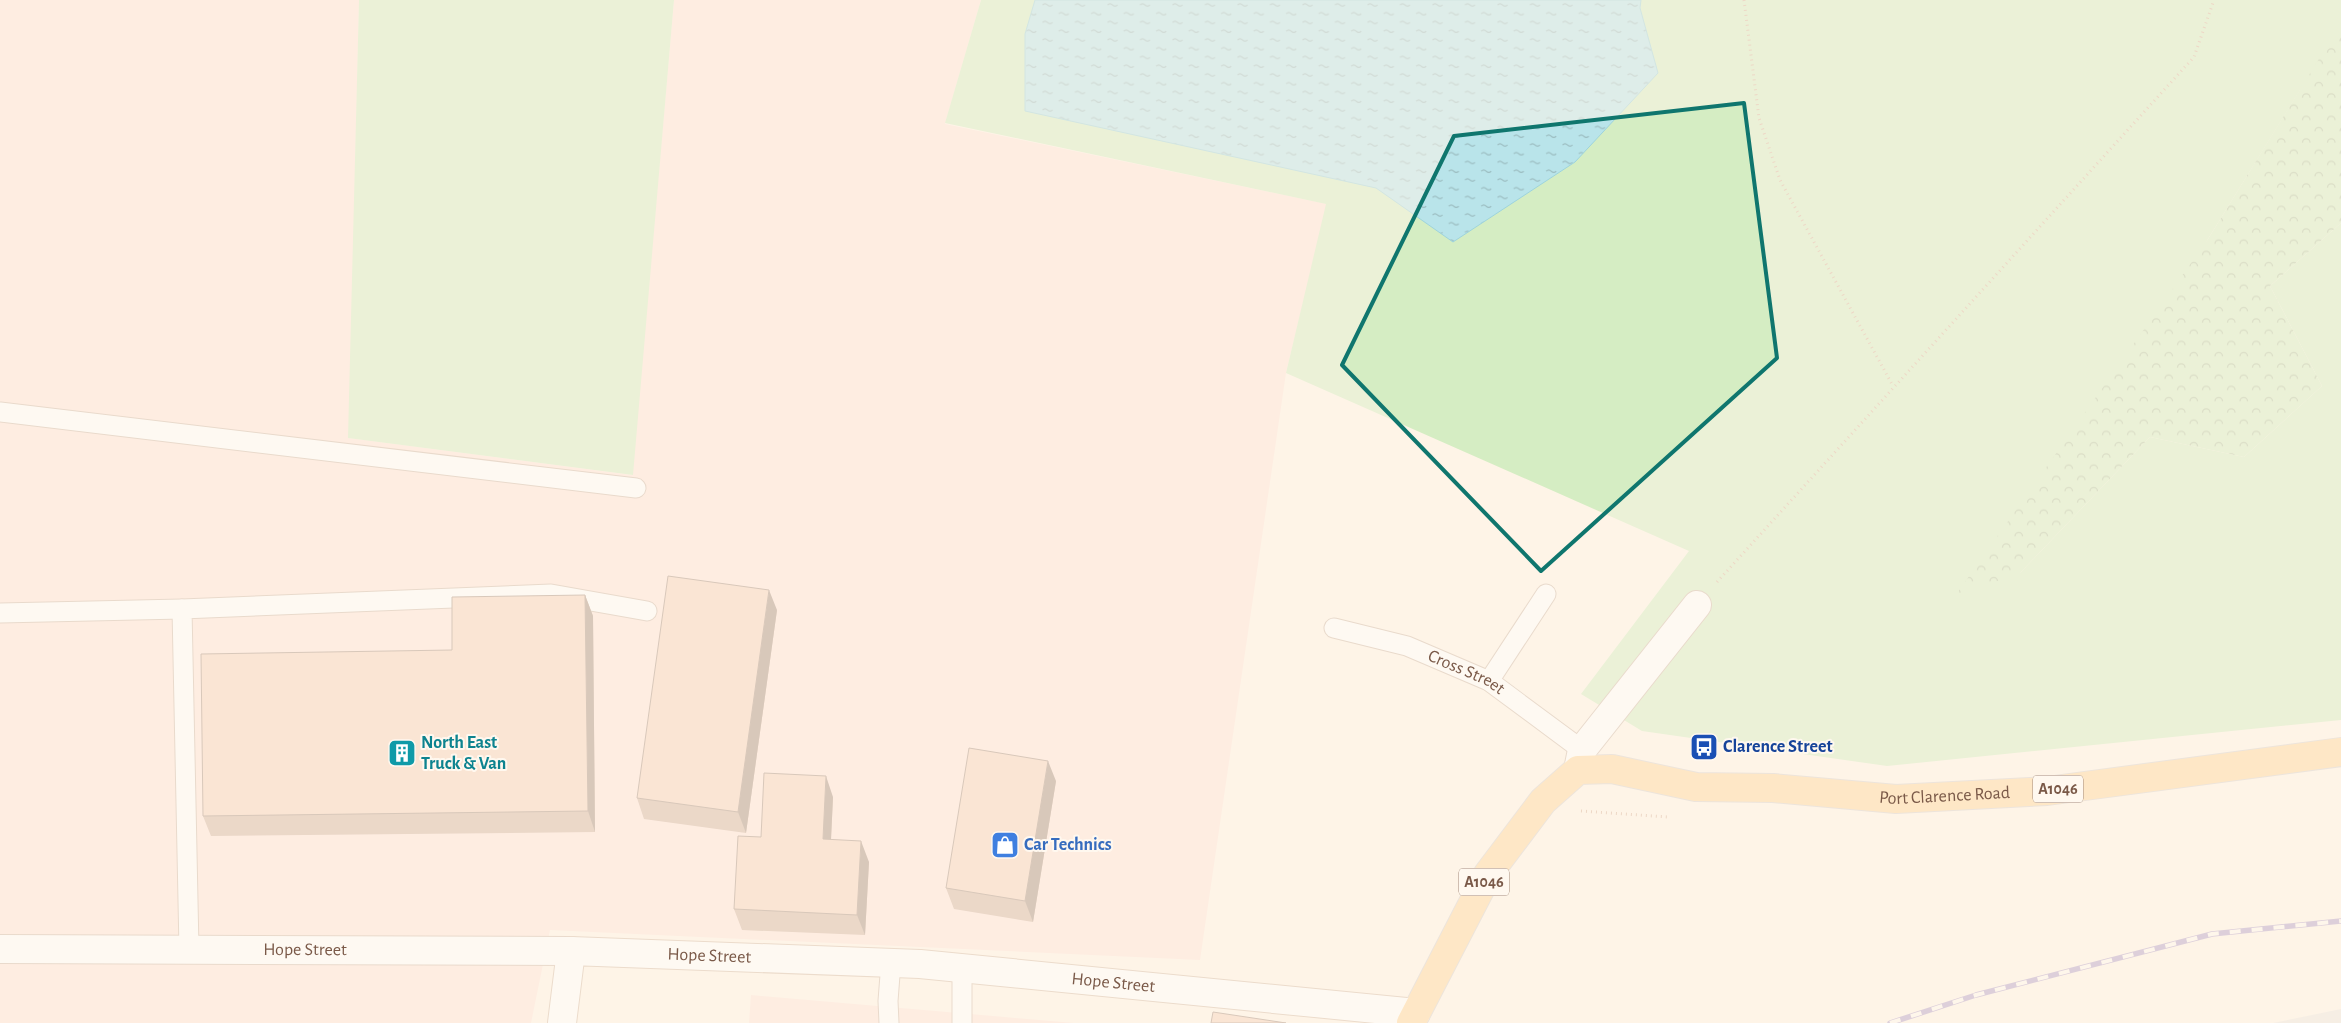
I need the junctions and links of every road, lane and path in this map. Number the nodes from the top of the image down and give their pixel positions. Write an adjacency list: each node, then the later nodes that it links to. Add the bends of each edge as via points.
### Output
1 (1744, 0): 3 (path, via 1759,118 1780,180)
2 (2214, 0): 3 (path, via 2194,57)
3 (1893, 386): 7 (path)
4 (0, 412): 5 (lane)
5 (636, 488)
6 (1546, 594): 12 (lane)
7 (1697, 605): 14 (main road)
8 (182, 608): 9 (lane, via 551,594); 10 (lane); 18 (lane)
9 (647, 611)
10 (0, 613)
11 (1334, 628): 12 (lane, Cross Street, via 1407,646)
12 (1489, 681): 14 (lane, Cross Street)
13 (2341, 752): 14 (main road, Port Clarence Road / A1046, via 2047,791 1896,799 1773,788 1696,787)
14 (1580, 760): 22 (main road, A1046, via 1543,801 1488,874)
15 (1576, 811): 16 (path)
16 (1675, 817)
17 (0, 948): 18 (main road, Hope Street)
18 (189, 949): 19 (main road, Hope Street)
19 (571, 951): 20 (main road, Hope Street); 23 (main road)
20 (892, 962): 21 (main road, Hope Street); 24 (lane)
21 (962, 968): 22 (main road, Hope Street); 25 (lane)
22 (1413, 1018)
23 (562, 1023)
24 (889, 1023)
25 (962, 1023)

